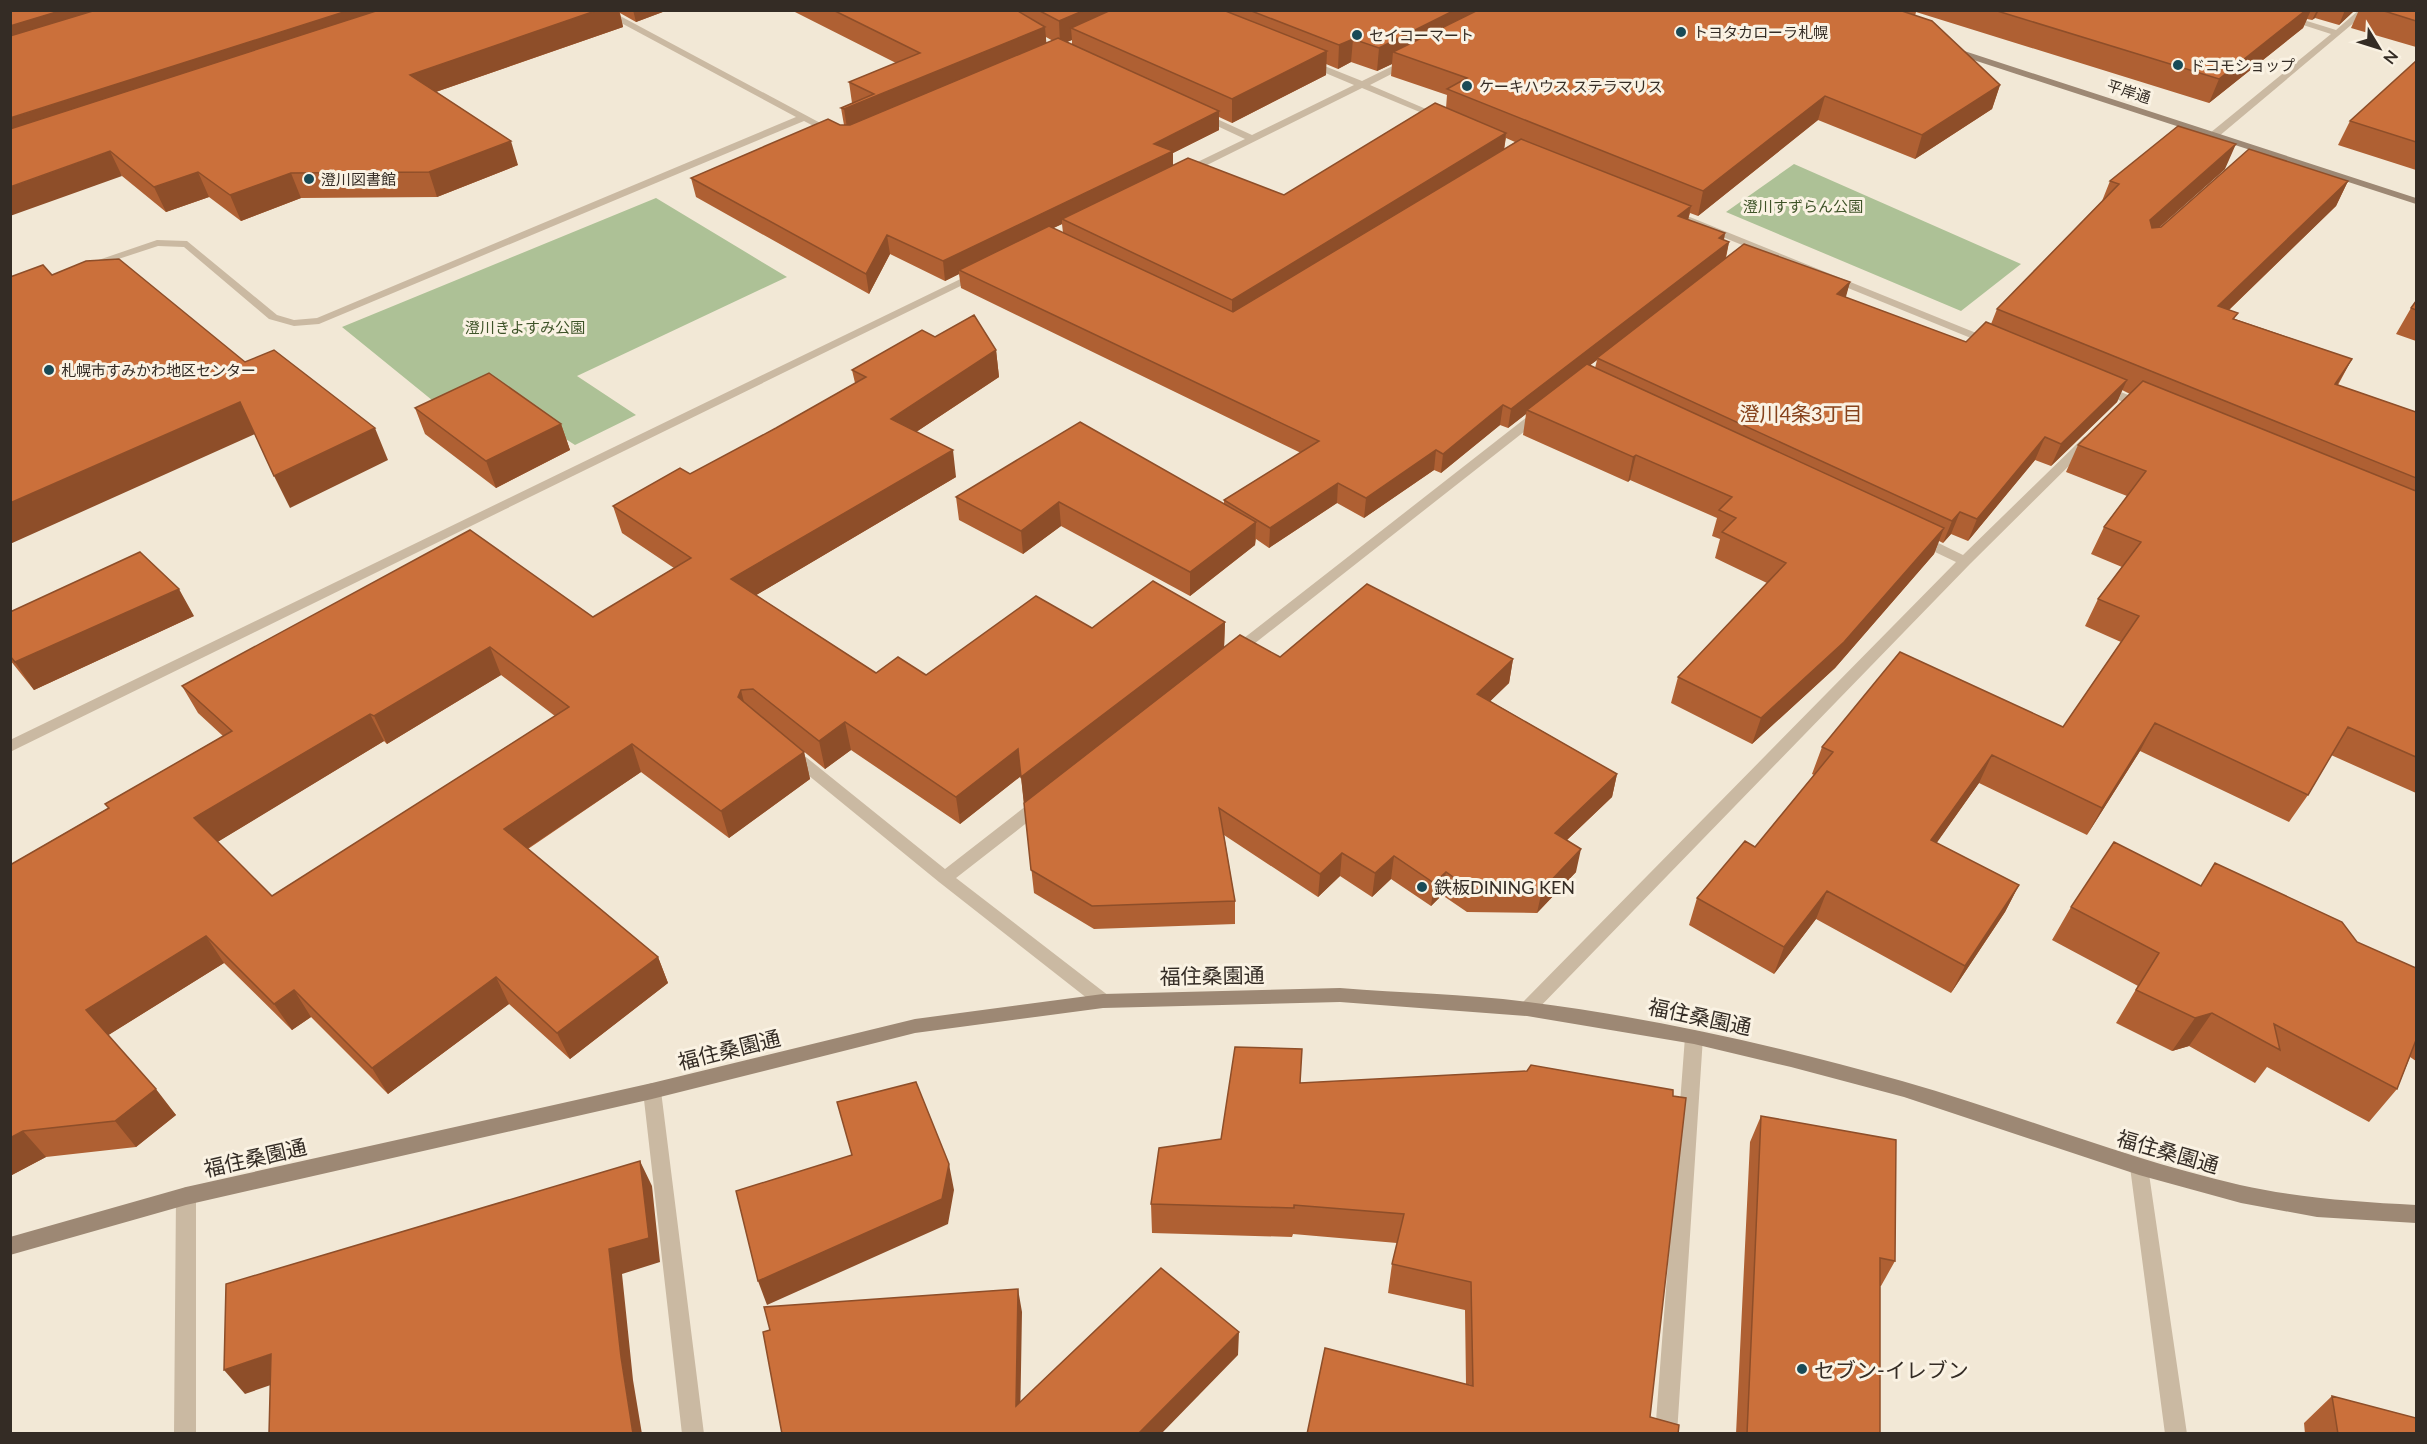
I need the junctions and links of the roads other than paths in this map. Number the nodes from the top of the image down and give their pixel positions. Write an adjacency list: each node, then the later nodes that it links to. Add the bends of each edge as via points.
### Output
1 (601, 10): 10 (street)
2 (2260, 10): 4 (street)
3 (2365, 10): 4 (street)
4 (2338, 33): 12 (street)
5 (1933, 43): 12 (street, 平岸通)
6 (1296, 58): 8 (street)
7 (1416, 58): 8 (street)
8 (1362, 84): 11 (street); 14 (street)
9 (1189, 110): 14 (street)
10 (802, 118): 13 (street); 23 (street, via 319,321 294,323 273,317 190,245 181,242 142,247)
11 (1455, 124)
12 (2214, 135): 15 (street, 平岸通)
13 (839, 136)
14 (1252, 139): 17 (street)
15 (2257, 149): 16 (street); 18 (street, 平岸通)
16 (2245, 160)
17 (1178, 175)
18 (2416, 201)
19 (1658, 207): 20 (street)
20 (1755, 245): 21 (street); 24 (street)
21 (1736, 260)
22 (987, 269): 33 (street)
23 (76, 270)
24 (2008, 350)
25 (2085, 381): 27 (street, via 2125,404)
26 (1553, 403): 31 (street)
27 (2151, 409)
28 (2096, 432): 30 (street)
29 (1901, 531): 30 (street)
30 (1965, 561): 37 (street)
31 (1225, 659)
32 (782, 745): 35 (street)
33 (10, 747)
34 (1057, 790): 35 (street)
35 (945, 878): 36 (street)
36 (1103, 1000): 37 (street, 福住桑園通, via 1340,995); 39 (street, 福住桑園通, via 915,1026)
37 (1527, 1009): 38 (street, 福住桑園通)
38 (1694, 1037): 40 (street, 福住桑園通, via 1904,1089); 46 (street)
39 (652, 1091): 41 (street, 福住桑園通); 45 (street)
40 (2139, 1167): 42 (street, 福住桑園通, via 2241,1194 2306,1206); 47 (street)
41 (186, 1196): 43 (street, 福住桑園通); 44 (street)
42 (2416, 1214)
43 (10, 1246)
44 (185, 1434)
45 (693, 1434)
46 (1666, 1434)
47 (2176, 1434)

